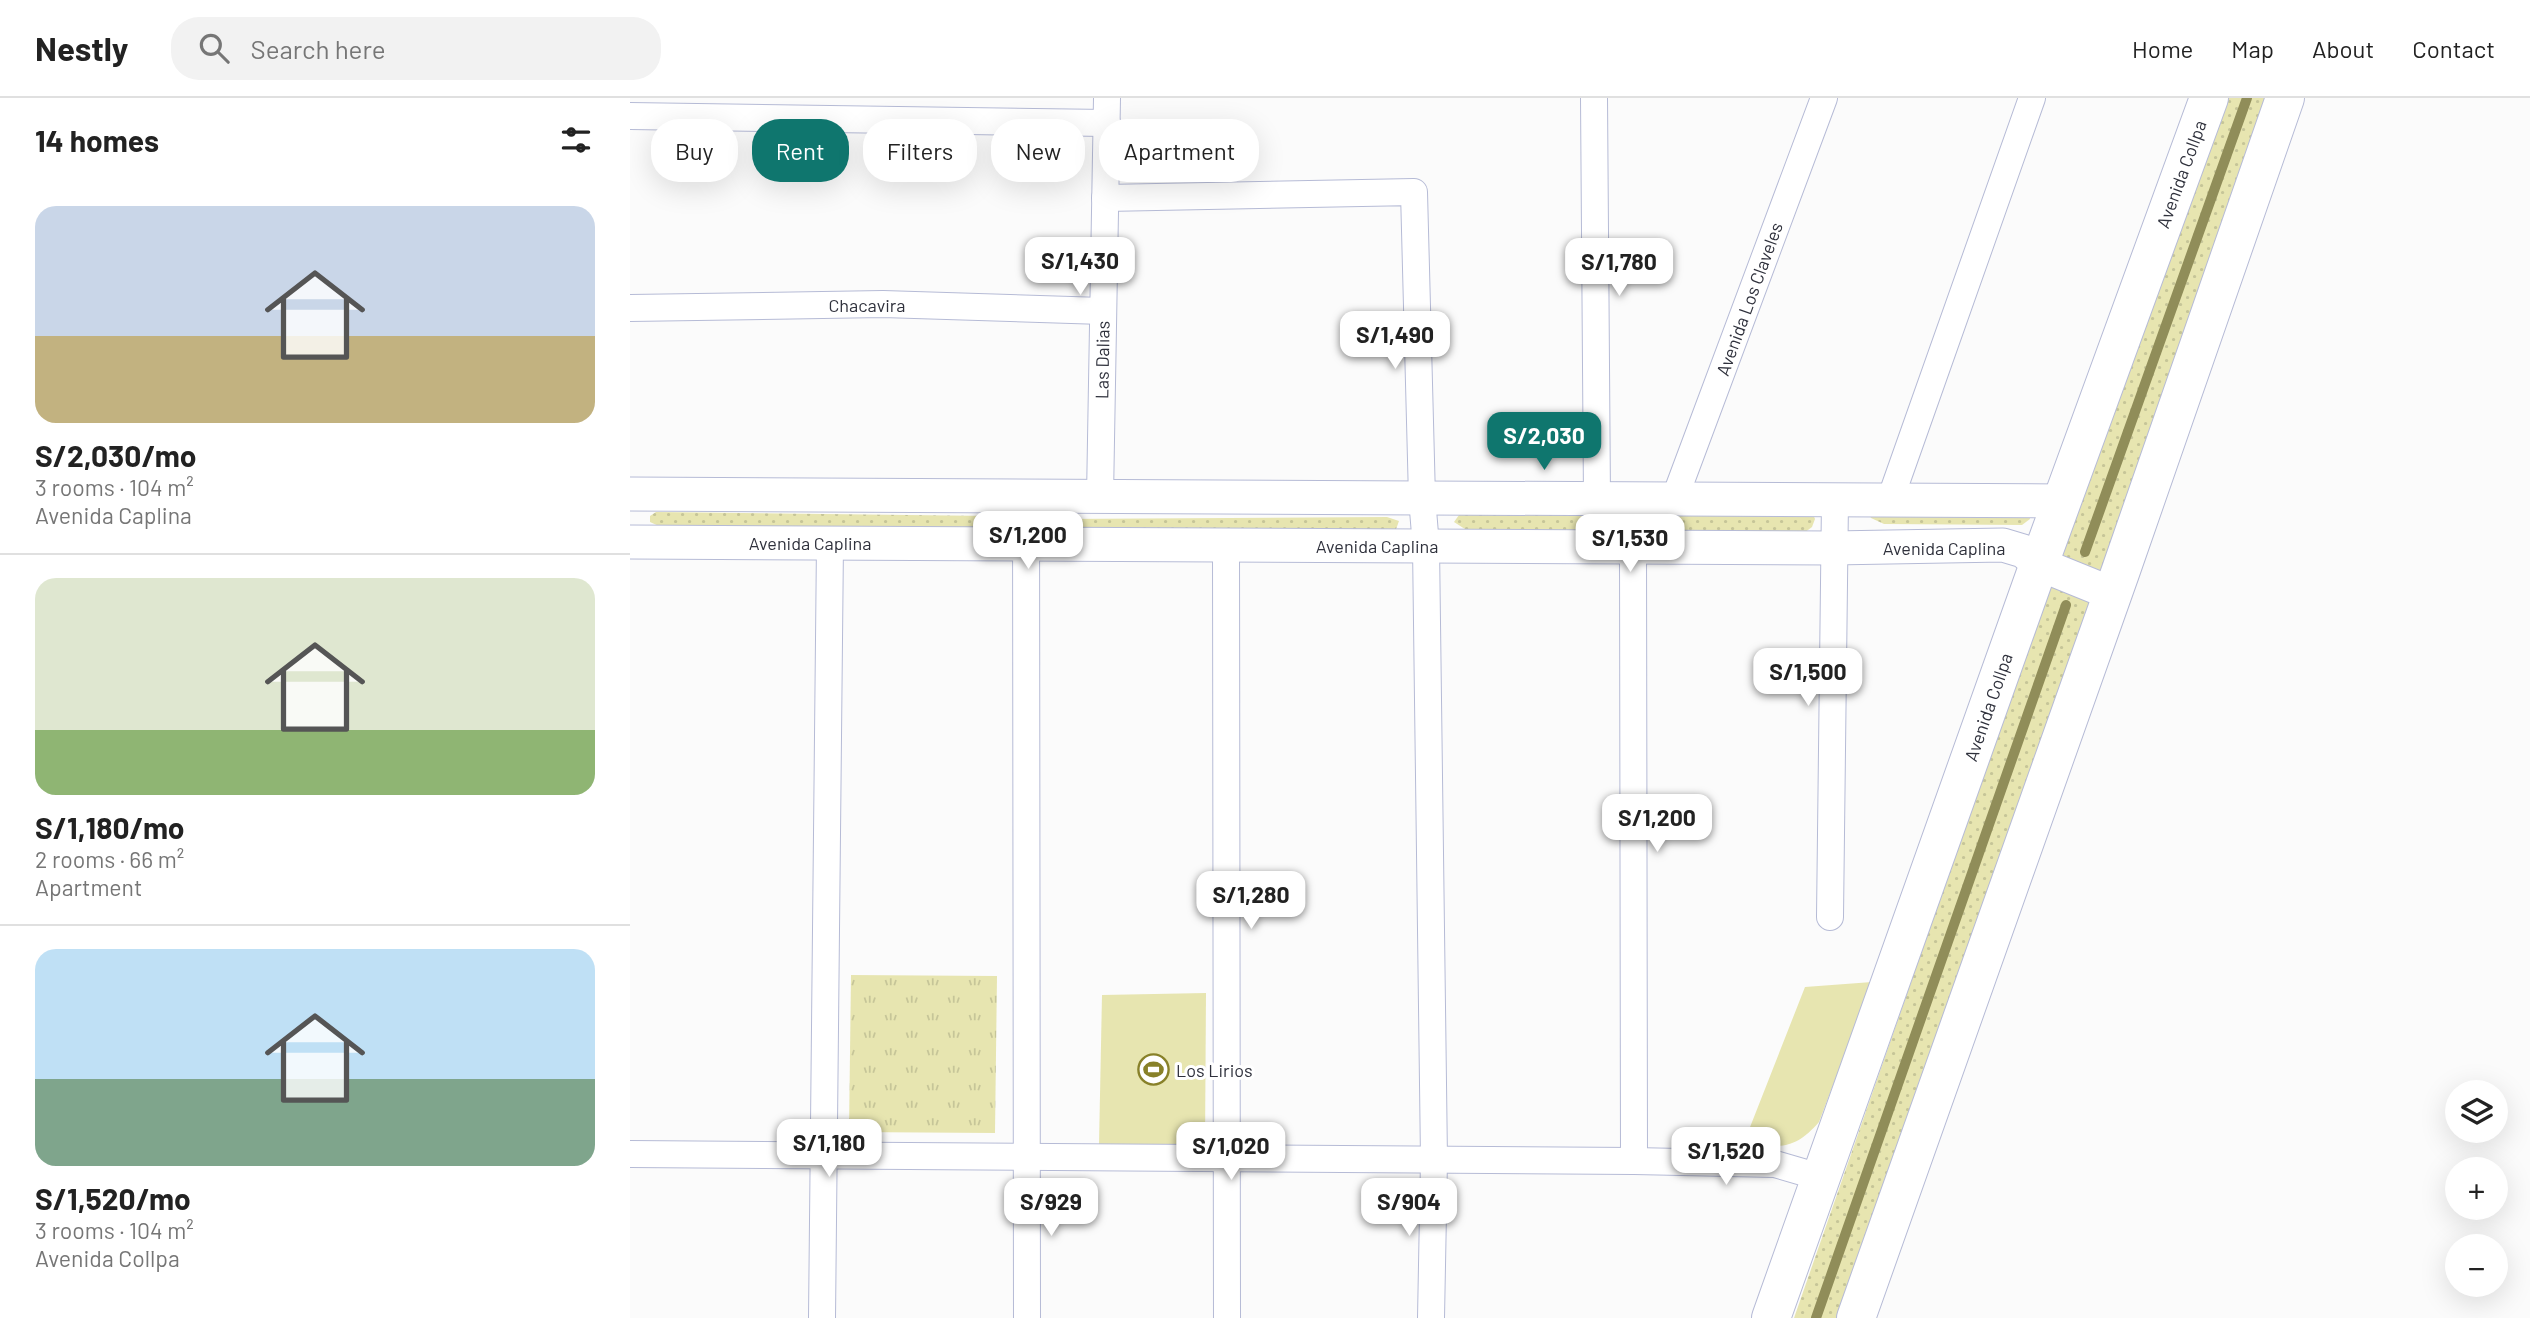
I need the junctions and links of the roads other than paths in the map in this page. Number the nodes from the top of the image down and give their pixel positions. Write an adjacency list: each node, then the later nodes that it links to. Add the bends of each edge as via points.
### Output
1 (1594, 98): 16 (street)
2 (1824, 98): 17 (street, Avenida Los Claveles)
3 (2032, 98): 19 (street)
4 (2209, 98): 20 (highway, Avenida Collpa)
5 (2285, 98): 29 (highway)
6 (800, 108): 7 (street); 8 (street)
7 (1107, 110): 9 (street, Las Dalias)
8 (630, 116)
9 (1105, 198): 11 (street, Las Dalias); 15 (street, via 1414,192)
10 (630, 308): 11 (street, Chacavira, via 883,304)
11 (1103, 311): 14 (street, Las Dalias)
12 (630, 494): 13 (street)
13 (1026, 496): 14 (street); 23 (street)
14 (1100, 497): 15 (street)
15 (1422, 498): 16 (street); 25 (street)
16 (1597, 499): 17 (street)
17 (1674, 500): 18 (street)
18 (1835, 500): 19 (street); 27 (street)
19 (1890, 500): 20 (street)
20 (2062, 501): 28 (highway, Avenida Collpa)
21 (630, 542): 22 (street, Avenida Caplina)
22 (830, 543): 23 (street, Avenida Caplina); 32 (street)
23 (1028, 544): 24 (street, Avenida Caplina); 33 (street)
24 (1227, 545): 25 (street, Avenida Caplina); 34 (street)
25 (1426, 546): 26 (street, Avenida Caplina); 35 (street)
26 (1633, 547): 27 (street, Avenida Caplina); 36 (street)
27 (1833, 548): 28 (street, Avenida Caplina, via 2003,545 2023,551); 30 (street)
28 (2039, 564): 29 (street, Avenida Caplina); 37 (highway, Avenida Collpa)
29 (2113, 594): 43 (highway)
30 (1830, 917)
31 (630, 1154): 32 (street)
32 (823, 1155): 33 (street); 38 (street)
33 (1028, 1157): 34 (street); 39 (street)
34 (1229, 1158): 35 (street); 40 (street)
35 (1434, 1160): 36 (street); 41 (street)
36 (1634, 1161): 37 (street, via 1775,1164)
37 (1823, 1178): 42 (highway, Avenida Collpa)
38 (822, 1318)
39 (1027, 1318)
40 (1227, 1318)
41 (1431, 1318)
42 (1771, 1318)
43 (1856, 1318)

